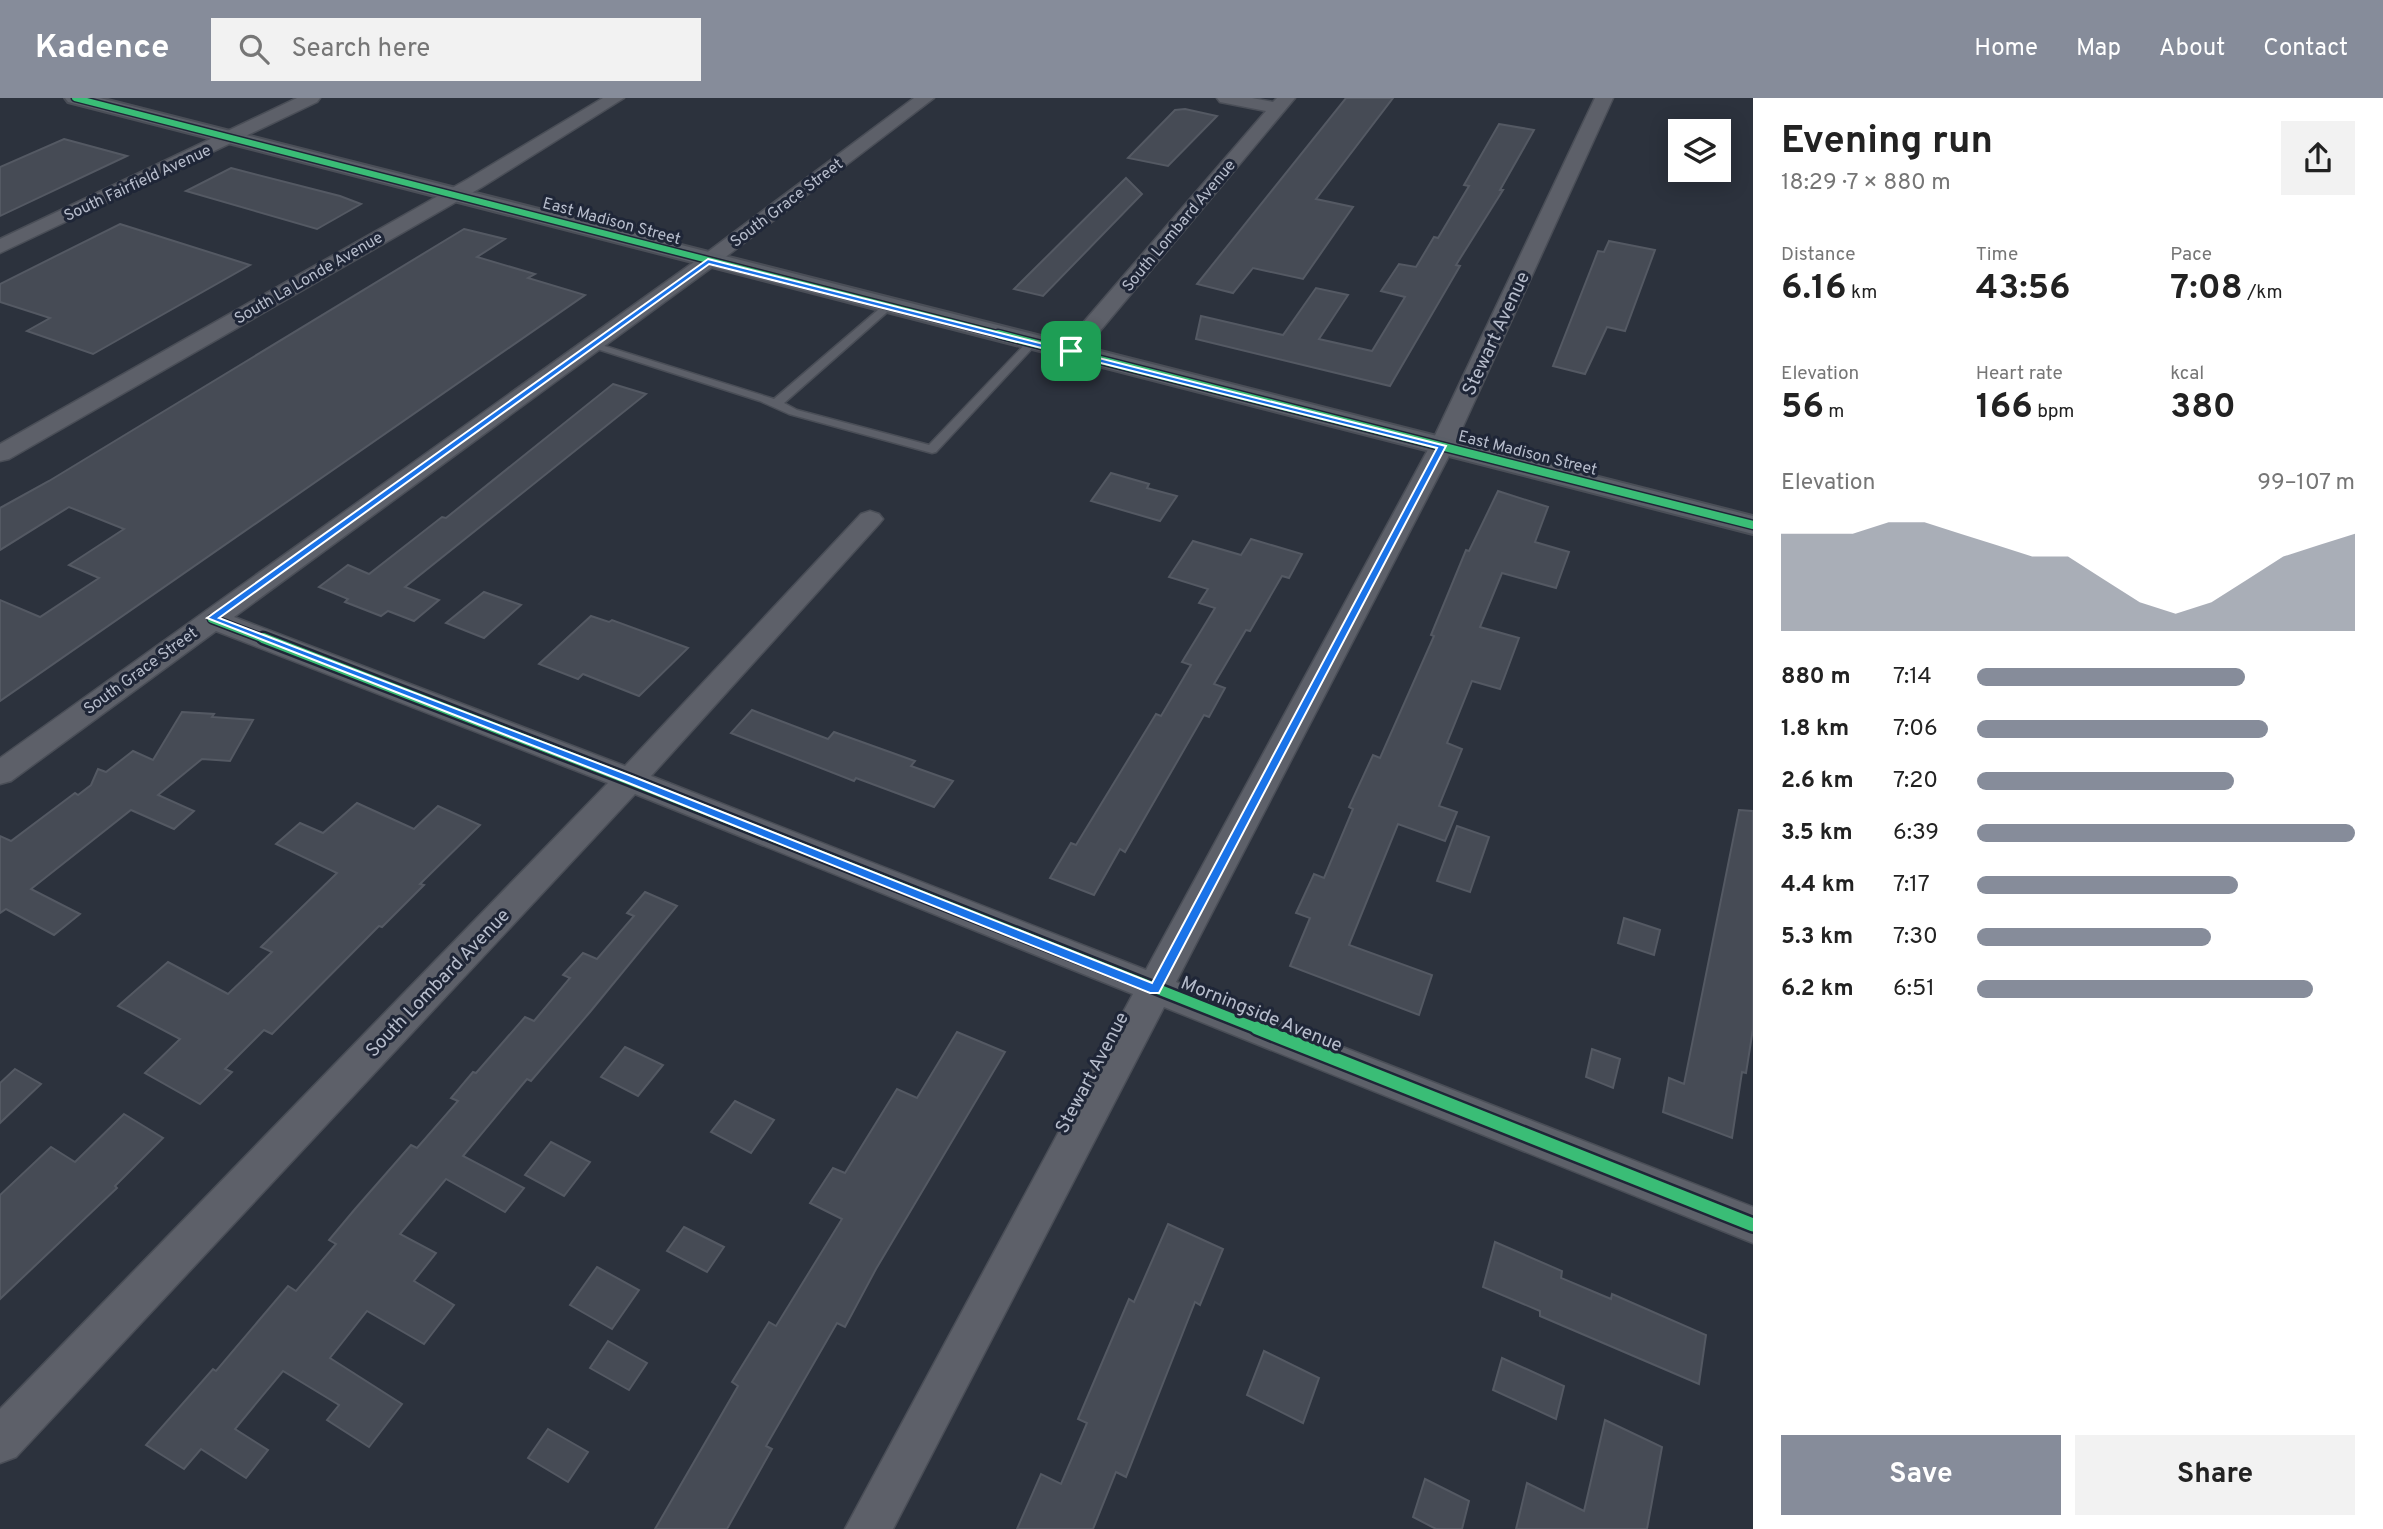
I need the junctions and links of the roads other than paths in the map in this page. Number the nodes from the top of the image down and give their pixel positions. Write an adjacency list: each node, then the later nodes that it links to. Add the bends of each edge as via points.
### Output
1 (75, 98): 8 (street, East Madison Street)
2 (311, 98): 8 (street, South Fairfield Avenue)
3 (615, 98): 9 (street, South La Londe Avenue)
4 (925, 98): 11 (street, South Grace Street)
5 (1226, 98): 7 (street)
6 (1604, 98): 17 (street, Stewart Avenue)
7 (1281, 103): 15 (street, South Lombard Avenue)
8 (230, 138): 9 (street, East Madison Street); 10 (street, South Fairfield Avenue)
9 (453, 195): 11 (street, East Madison Street); 18 (street, South La Londe Avenue)
10 (0, 247)
11 (708, 261): 12 (street, East Madison Street); 14 (street, South Grace Street)
12 (889, 306): 13 (street, East Madison Street); 16 (lane)
13 (1033, 342): 15 (street, East Madison Street); 16 (lane, via 932,449)
14 (592, 345): 16 (lane); 21 (street, South Grace Street)
15 (1071, 351): 17 (street, East Madison Street)
16 (776, 404)
17 (1442, 446): 20 (street, East Madison Street); 24 (street, Stewart Avenue)
18 (0, 454)
19 (870, 519): 23 (street, South Lombard Avenue)
20 (1753, 524)
21 (212, 618): 22 (street, South Grace Street); 23 (street, Morningside Avenue)
22 (0, 772)
23 (630, 780): 24 (street, Morningside Avenue); 26 (street, South Lombard Avenue)
24 (1154, 989): 25 (street, Morningside Avenue); 27 (street, Stewart Avenue)
25 (1753, 1225)
26 (0, 1441)
27 (868, 1529)

